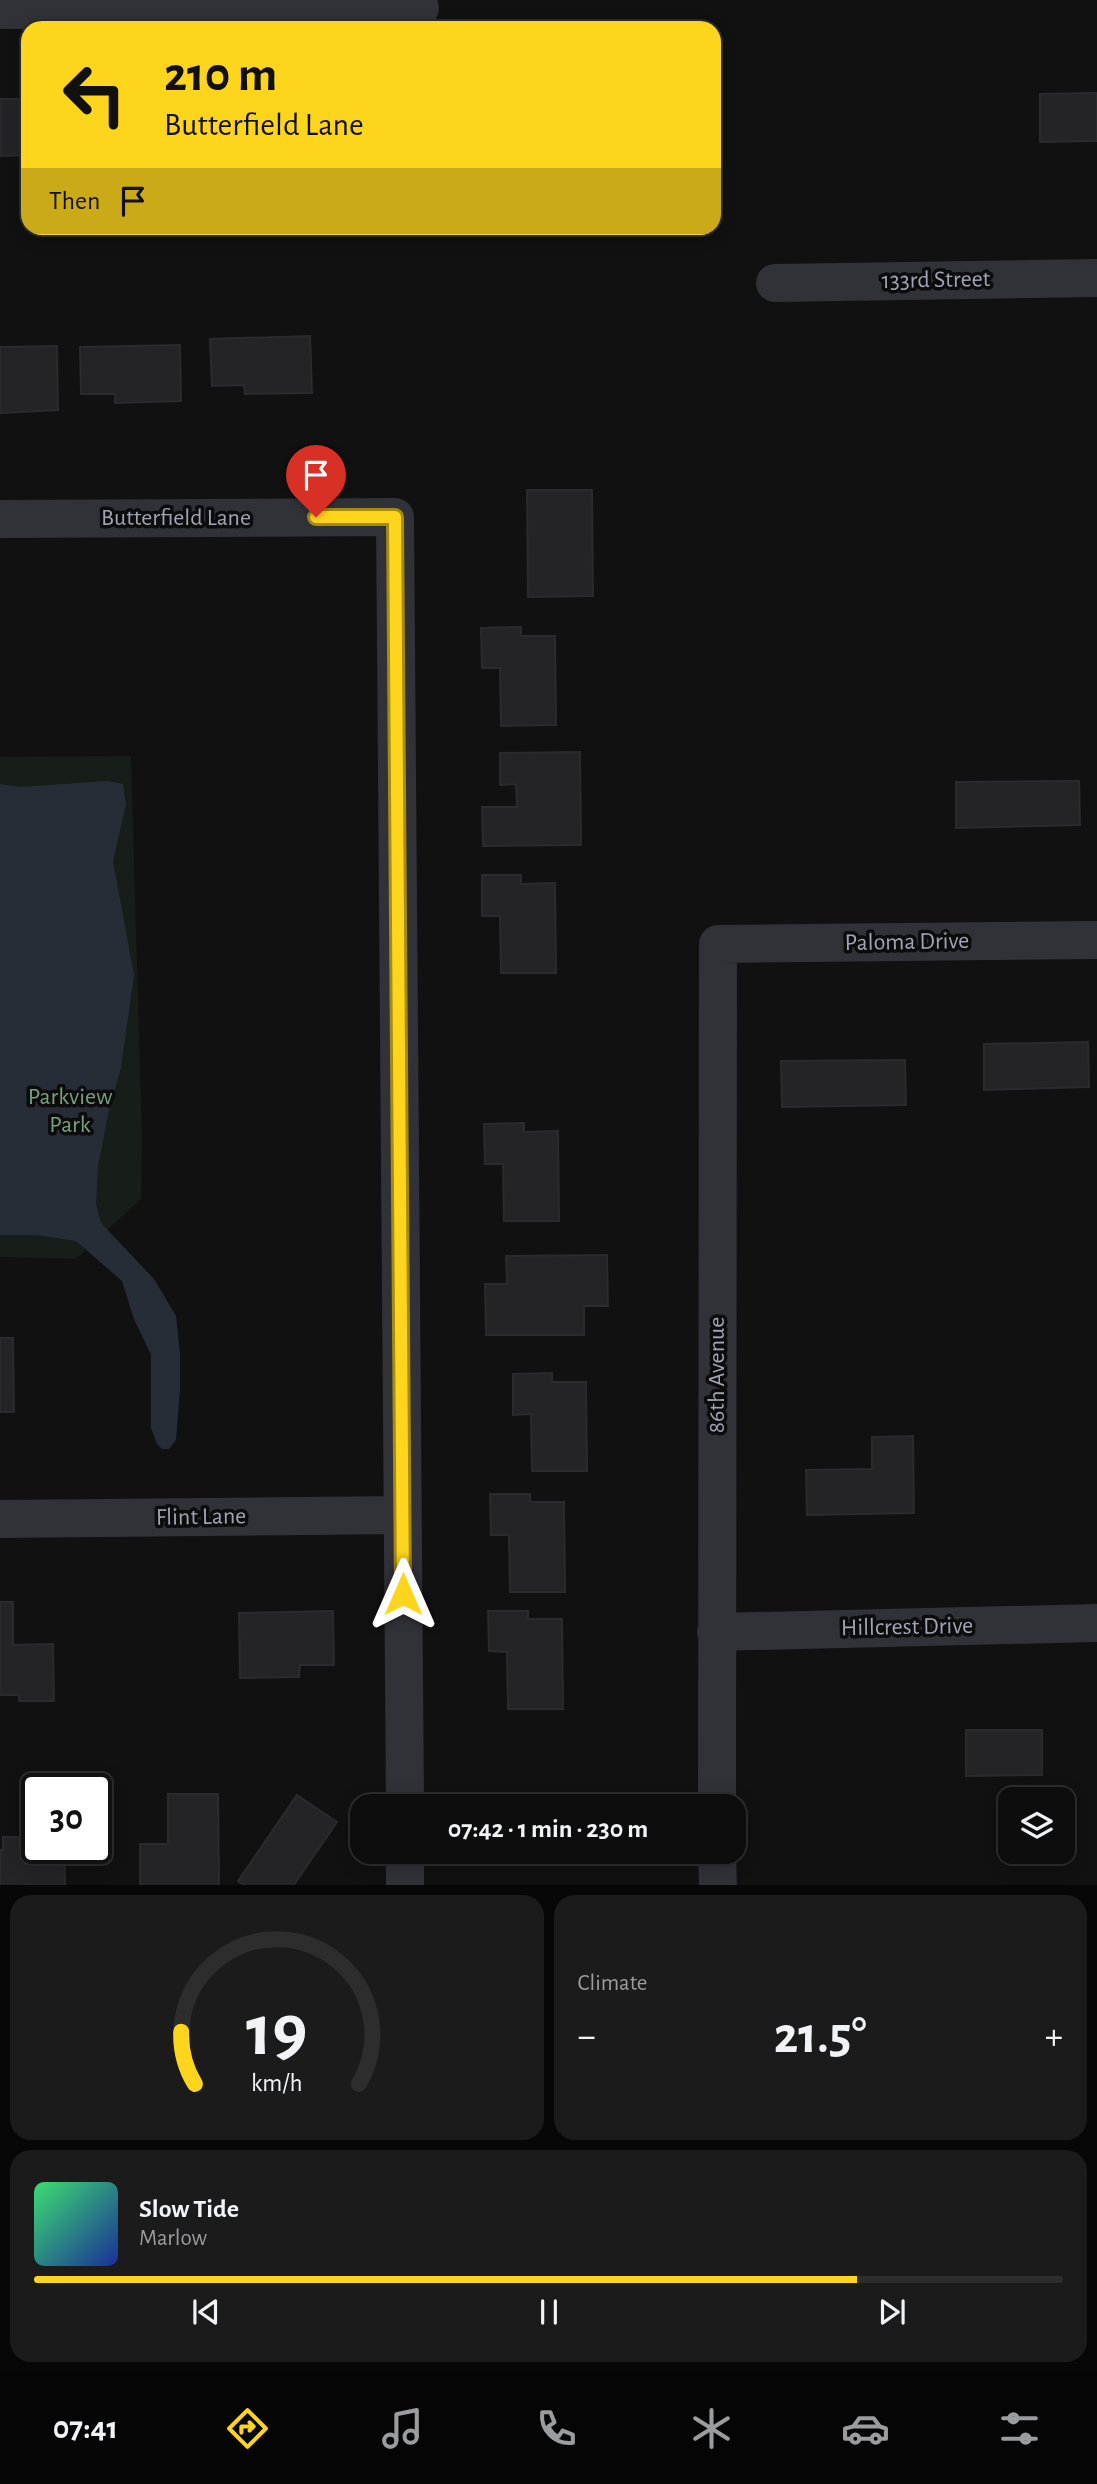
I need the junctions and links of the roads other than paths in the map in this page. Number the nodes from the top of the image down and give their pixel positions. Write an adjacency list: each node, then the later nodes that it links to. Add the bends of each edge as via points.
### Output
1 (420, 8): 2 (street)
2 (0, 10)
3 (1097, 278): 4 (street, 133rd Street)
4 (775, 283)
5 (0, 519): 8 (street, Butterfield Lane, via 395,517)
6 (1097, 940): 7 (street, Paloma Drive)
7 (718, 944): 11 (street, 86th Avenue)
8 (402, 1515): 9 (street, Flint Lane); 12 (street)
9 (0, 1519)
10 (1097, 1623): 11 (street, Hillcrest Drive)
11 (716, 1632): 13 (street, 86th Avenue)
12 (405, 1794)
13 (717, 1794)
14 (405, 1864): 16 (street)
15 (717, 1864): 17 (street)
16 (405, 1885)
17 (718, 1885)

